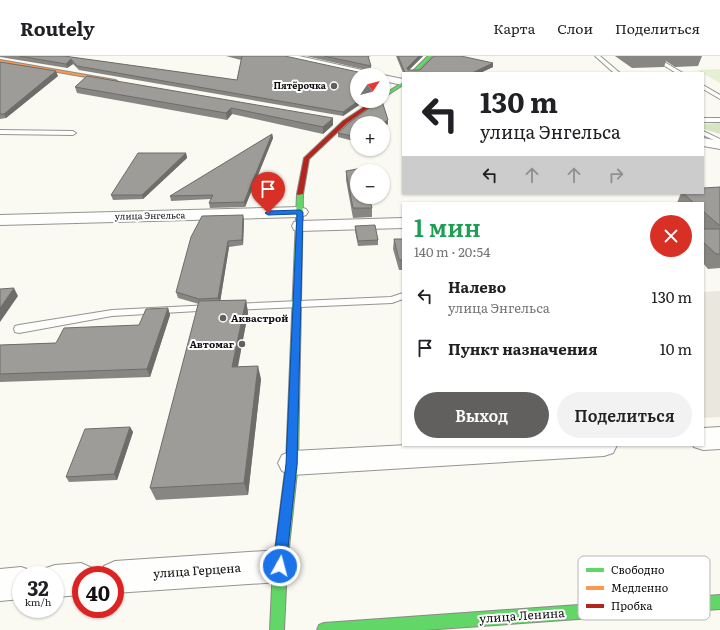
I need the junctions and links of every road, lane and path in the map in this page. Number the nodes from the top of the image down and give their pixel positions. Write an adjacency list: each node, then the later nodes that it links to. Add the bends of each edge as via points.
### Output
1 (286, 56): 6 (street)
2 (430, 56): 7 (street)
3 (597, 56): 8 (lane)
4 (651, 56): 9 (lane)
5 (0, 61): 11 (street)
6 (350, 70)
7 (414, 72)
8 (616, 72)
9 (678, 72)
10 (390, 80): 12 (street)
11 (126, 83)
12 (402, 83)
13 (402, 84): 15 (street)
14 (704, 88): 16 (lane)
15 (390, 92)
16 (720, 97)
17 (364, 108): 26 (street, via 341,121 306,158 300,189)
18 (704, 120): 19 (lane)
19 (720, 120)
20 (0, 132): 21 (lane)
21 (73, 133)
22 (704, 133): 23 (lane)
23 (720, 141)
24 (704, 142): 25 (street)
25 (720, 145)
26 (300, 219): 27 (street, улица Энгельса); 28 (street, улица Энгельса); 30 (street)
27 (0, 220)
28 (402, 223)
29 (402, 296): 30 (lane, via 392,300)
30 (298, 304): 31 (lane, via 112,313); 35 (street)
31 (19, 329)
32 (720, 438): 33 (street)
33 (704, 439)
34 (588, 446): 35 (street)
35 (292, 464): 36 (street)
36 (280, 566): 37 (street, улица Герцена); 43 (street)
37 (124, 576)
38 (12, 583): 39 (street)
39 (0, 584)
40 (720, 602): 41 (street, улица Ленина)
41 (710, 603)
42 (578, 612): 44 (street, улица Ленина)
43 (277, 630)
44 (324, 630)

